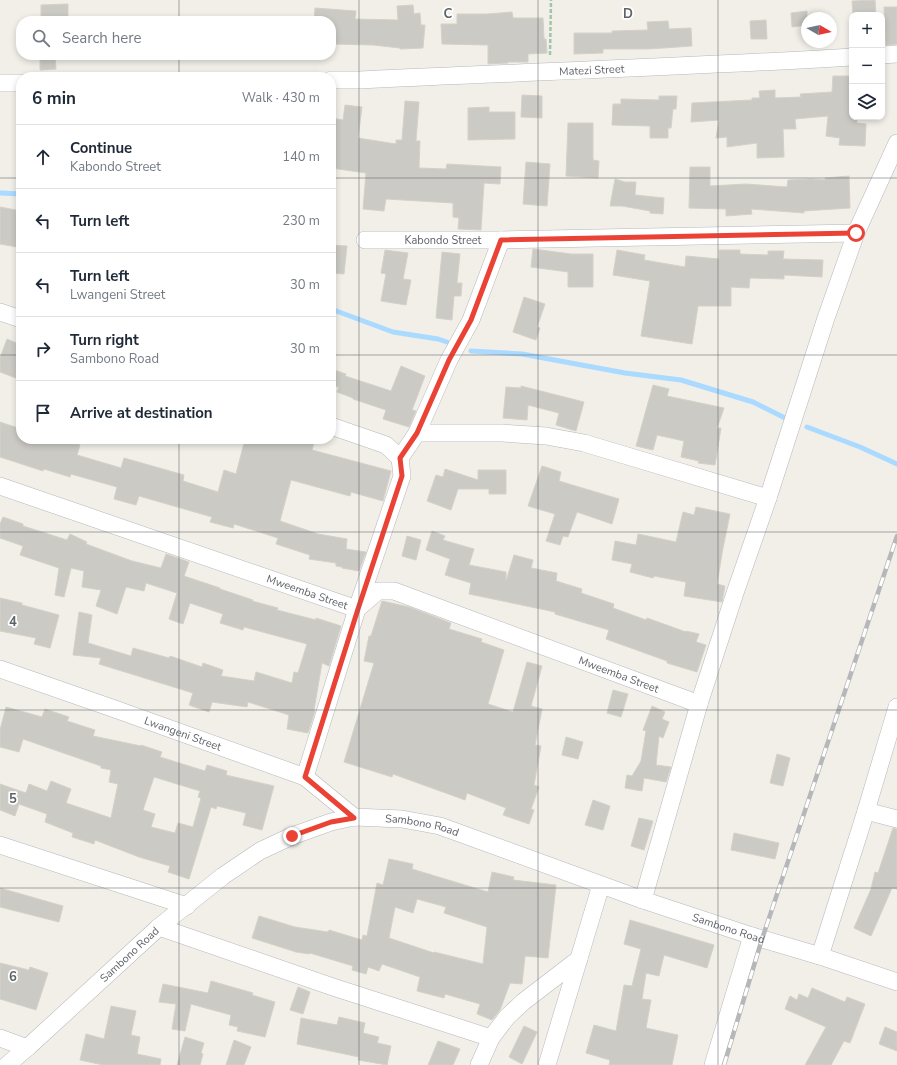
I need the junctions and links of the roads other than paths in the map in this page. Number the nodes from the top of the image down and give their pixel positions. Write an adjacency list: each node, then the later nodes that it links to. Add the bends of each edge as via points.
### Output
1 (897, 54): 2 (street)
2 (885, 55)
3 (849, 57): 4 (street, Matezi Street, via 741,64)
4 (336, 80)
5 (0, 83): 6 (street)
6 (16, 83)
7 (897, 143): 8 (street)
8 (856, 233): 10 (street, Kabondo Street); 17 (street)
9 (365, 240): 10 (street, Kabondo Street)
10 (501, 240): 14 (street, via 471,320 449,360)
11 (0, 312): 12 (street)
12 (16, 317)
13 (336, 428): 15 (street, via 386,445)
14 (417, 433): 15 (street); 17 (street, via 502,433 546,436 584,443)
15 (400, 458): 18 (street, via 402,476)
16 (0, 486): 18 (street, Mweemba Street)
17 (768, 498): 20 (street)
18 (358, 609): 20 (street, Mweemba Street, via 378,591 394,591); 22 (street)
19 (0, 669): 22 (street, Lwangeni Street)
20 (699, 704): 28 (street)
21 (897, 707): 23 (street)
22 (305, 777): 24 (street, Lwangeni Street)
23 (866, 811): 25 (street); 32 (street)
24 (354, 818): 27 (street, Sambono Road, via 402,819 440,826); 29 (street, Sambono Road, via 331,822 260,851 223,876)
25 (897, 819)
26 (0, 845): 29 (street)
27 (602, 885): 28 (street, Sambono Road); 33 (street)
28 (643, 900): 31 (street, Sambono Road)
29 (186, 906): 30 (street, Sambono Road)
30 (159, 927): 36 (street); 37 (street, Sambono Road)
31 (752, 936): 32 (street, Sambono Road); 41 (street)
32 (820, 956): 34 (street, Sambono Road)
33 (579, 959): 36 (street, via 507,1016); 40 (street)
34 (897, 982)
35 (0, 1038): 37 (street)
36 (491, 1038): 39 (street)
37 (27, 1048): 38 (street, Sambono Road)
38 (7, 1065)
39 (479, 1065)
40 (547, 1065)
41 (713, 1065)

